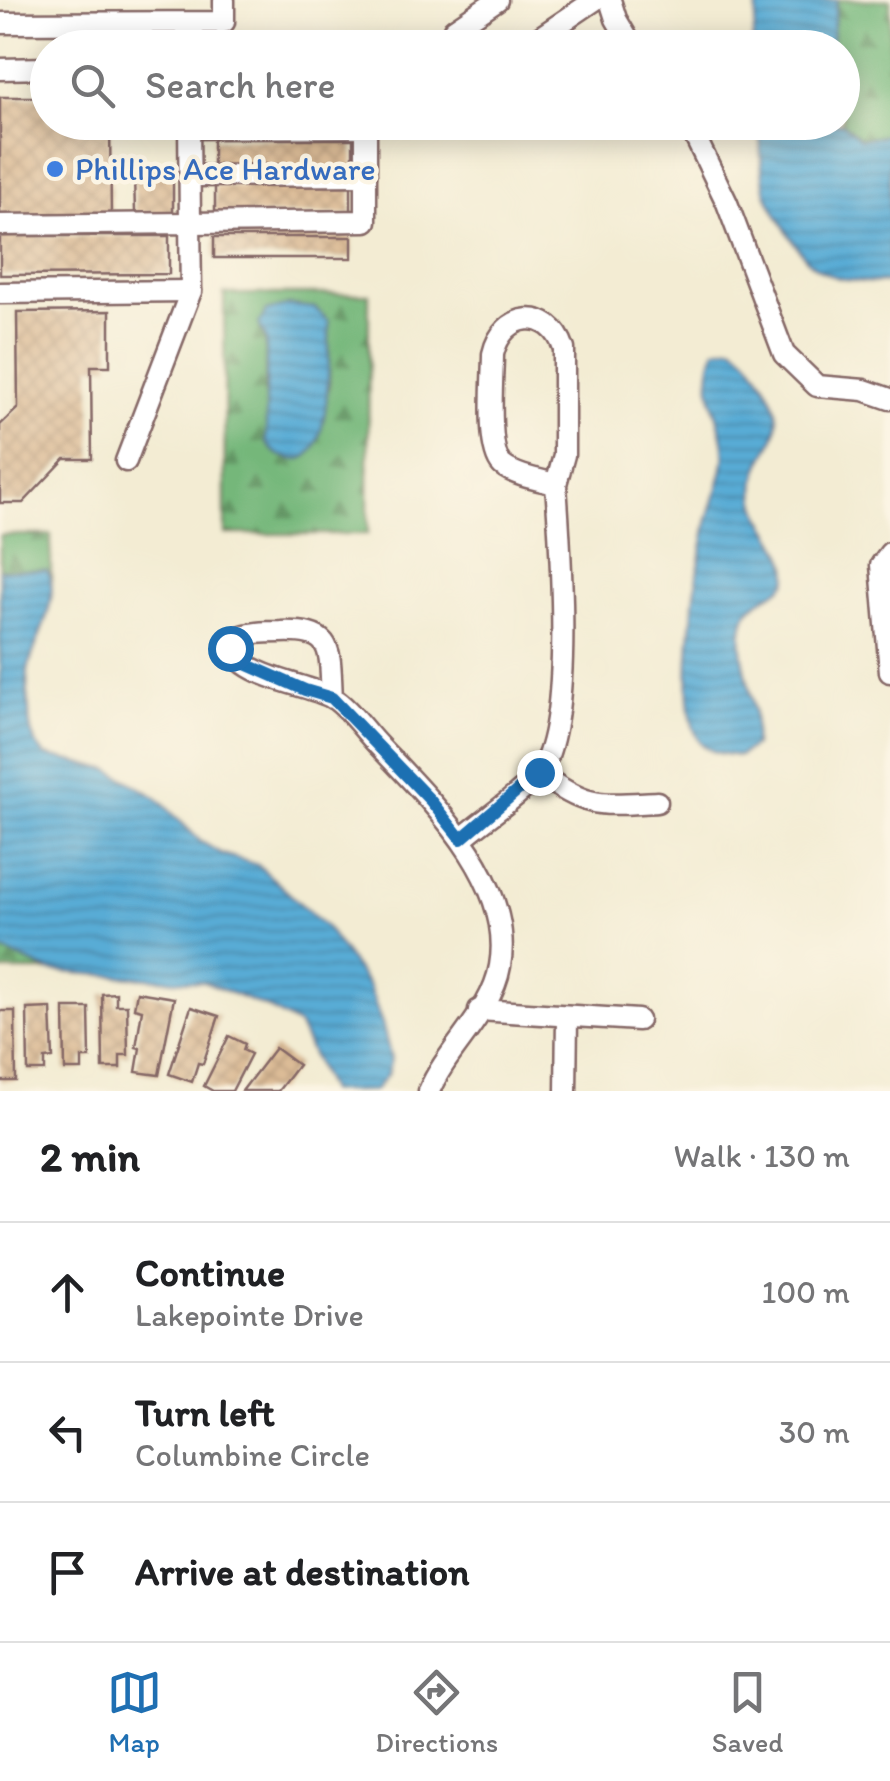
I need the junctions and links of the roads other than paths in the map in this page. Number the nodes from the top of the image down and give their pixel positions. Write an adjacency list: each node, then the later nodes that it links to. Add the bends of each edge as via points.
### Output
1 (224, 0): 5 (street, via 224,22)
2 (497, 0): 6 (street)
3 (595, 0): 7 (street)
4 (610, 0): 8 (street)
5 (0, 22)
6 (454, 30)
7 (551, 30)
8 (622, 30)
9 (30, 68): 10 (street)
10 (0, 69)
11 (189, 140): 15 (street)
12 (366, 140): 14 (street)
13 (697, 140): 20 (street, via 784,354 817,386)
14 (366, 175): 15 (street); 16 (street, via 366,221)
15 (190, 176): 16 (street)
16 (190, 223): 17 (street); 18 (street)
17 (0, 224)
18 (191, 291): 19 (street); 21 (street)
19 (0, 293)
20 (890, 399)
21 (126, 461)
22 (556, 484): 22 (street, via 513,471 493,449 492,354 496,338 515,322 544,322 558,332 564,349 564,455); 26 (street, via 561,684 555,731)
23 (890, 554): 24 (street, via 881,565)
24 (890, 672)
25 (332, 698): 25 (street, via 321,637 310,631 234,639 230,648 237,660); 28 (street)
26 (539, 772): 27 (street, via 594,805); 28 (street)
27 (656, 802)
28 (461, 839): 29 (street, via 480,866 498,919 501,964)
29 (479, 1010): 30 (street); 32 (street)
30 (566, 1018): 31 (street); 33 (street)
31 (638, 1020)
32 (429, 1091)
33 (566, 1091)

